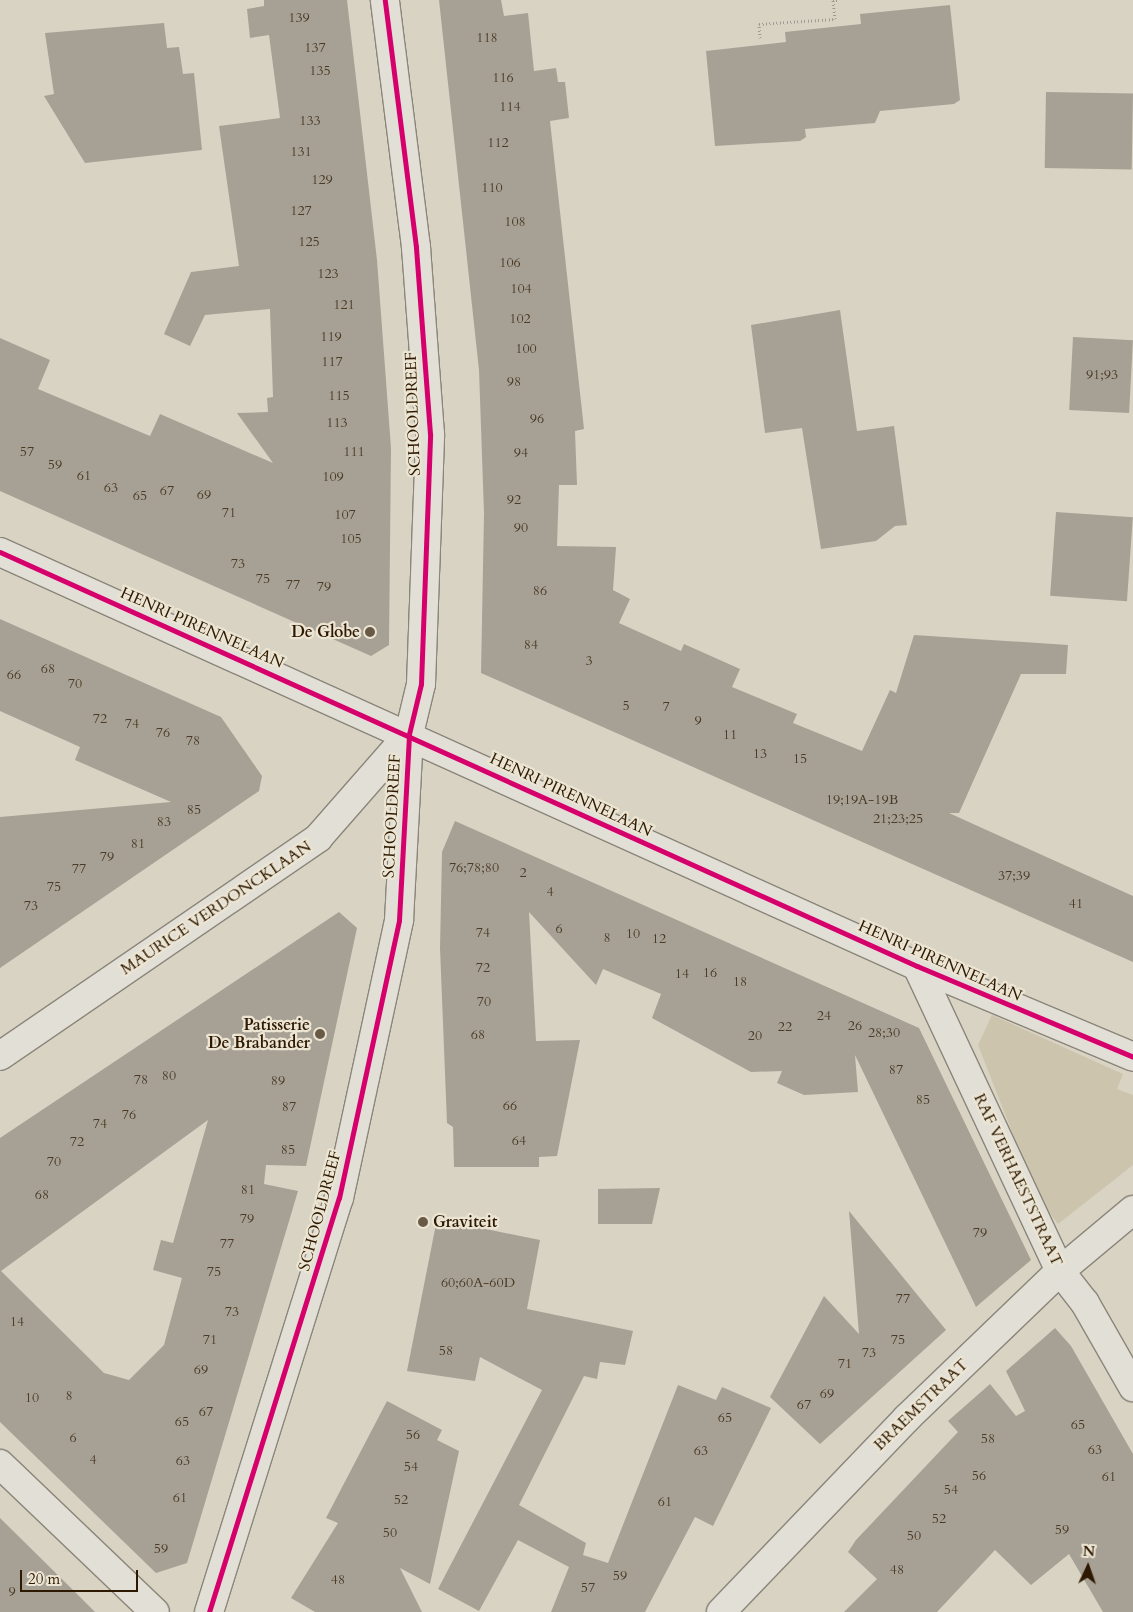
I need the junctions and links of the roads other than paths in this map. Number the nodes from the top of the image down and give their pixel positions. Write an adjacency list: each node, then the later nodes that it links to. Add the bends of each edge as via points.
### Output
1 (385, 0): 3 (street, SCHOOLDREEF, via 416,247 430,434 421,684)
2 (0, 552): 3 (street, HENRI PIRENNELAAN)
3 (409, 734): 4 (street, HENRI PIRENNELAAN); 5 (street, MAURICE VERDONCKLAAN, via 318,838); 12 (street, SCHOOLDREEF, via 398,920 339,1198)
4 (917, 966): 6 (street, HENRI PIRENNELAAN); 8 (street, RAF VERHAESTSTRAAT)
5 (0, 1056)
6 (1133, 1057)
7 (1133, 1210): 8 (street, BRAEMSTRAAT)
8 (1060, 1271): 9 (street, RAF VERHAESTSTRAAT, via 1085,1303); 13 (street, BRAEMSTRAAT, via 907,1418)
9 (1133, 1387)
10 (0, 1464): 11 (street)
11 (155, 1612)
12 (209, 1612)
13 (721, 1612)

